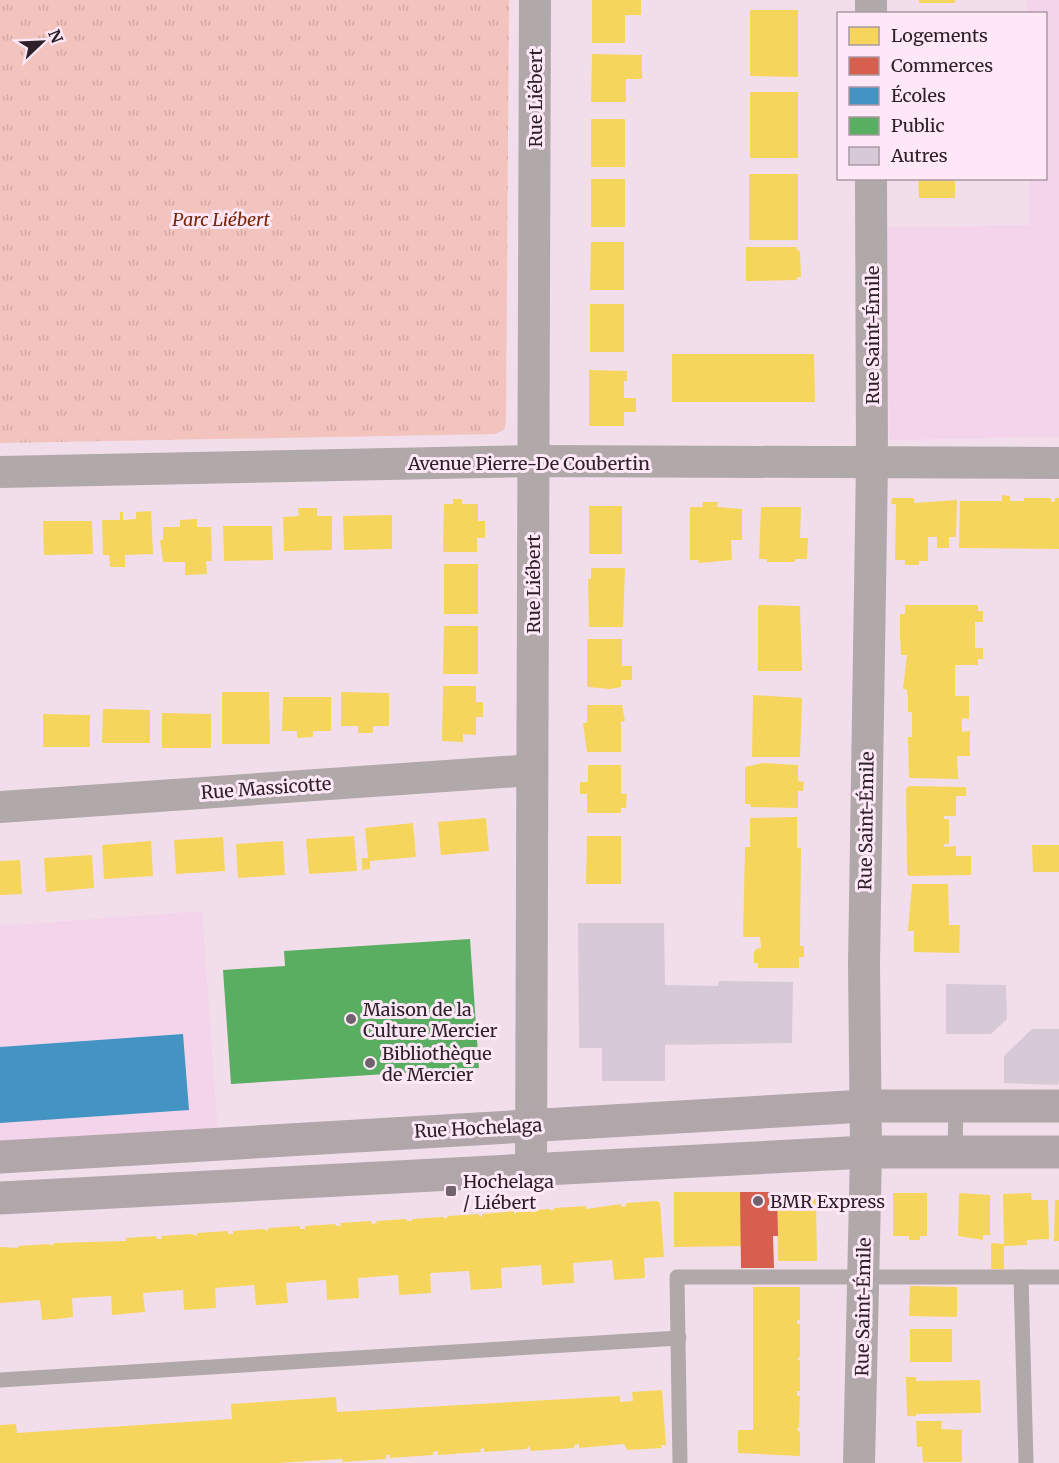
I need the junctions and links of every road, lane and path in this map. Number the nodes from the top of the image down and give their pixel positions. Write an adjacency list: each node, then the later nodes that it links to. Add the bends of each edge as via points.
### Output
1 (535, 0): 3 (street, Rue Liébert)
2 (871, 180): 5 (street, Rue Saint-Émile)
3 (533, 461): 5 (street, Avenue Pierre-De Coubertin); 6 (street, Avenue Pierre-De Coubertin); 7 (street, Rue Liébert)
4 (1059, 463): 5 (street, Avenue Pierre-De Coubertin)
5 (872, 464): 9 (street, Rue Saint-Émile, via 864,966)
6 (0, 472)
7 (532, 770): 8 (street, Rue Massicotte); 12 (street, Rue Liébert)
8 (0, 807)
9 (866, 1106): 10 (main road, Rue Hochelaga); 12 (main road, Rue Hochelaga); 13 (street, Rue Saint-Émile)
10 (956, 1106): 11 (main road, Rue Hochelaga); 14 (lane)
11 (1059, 1106)
12 (531, 1124): 16 (main road, Rue Hochelaga); 17 (street, Rue Liébert)
13 (866, 1152): 14 (main road); 17 (main road); 19 (street, Rue Saint-Émile)
14 (955, 1152): 15 (main road)
15 (1059, 1152)
16 (0, 1157)
17 (531, 1168): 18 (main road)
18 (0, 1198)
19 (863, 1277): 20 (lane); 22 (lane, via 677,1277); 25 (street, Rue Saint-Émile)
20 (1022, 1277): 21 (lane); 26 (lane)
21 (1059, 1277)
22 (679, 1338): 23 (lane); 24 (lane)
23 (0, 1380)
24 (680, 1463)
25 (859, 1463)
26 (1026, 1463)

